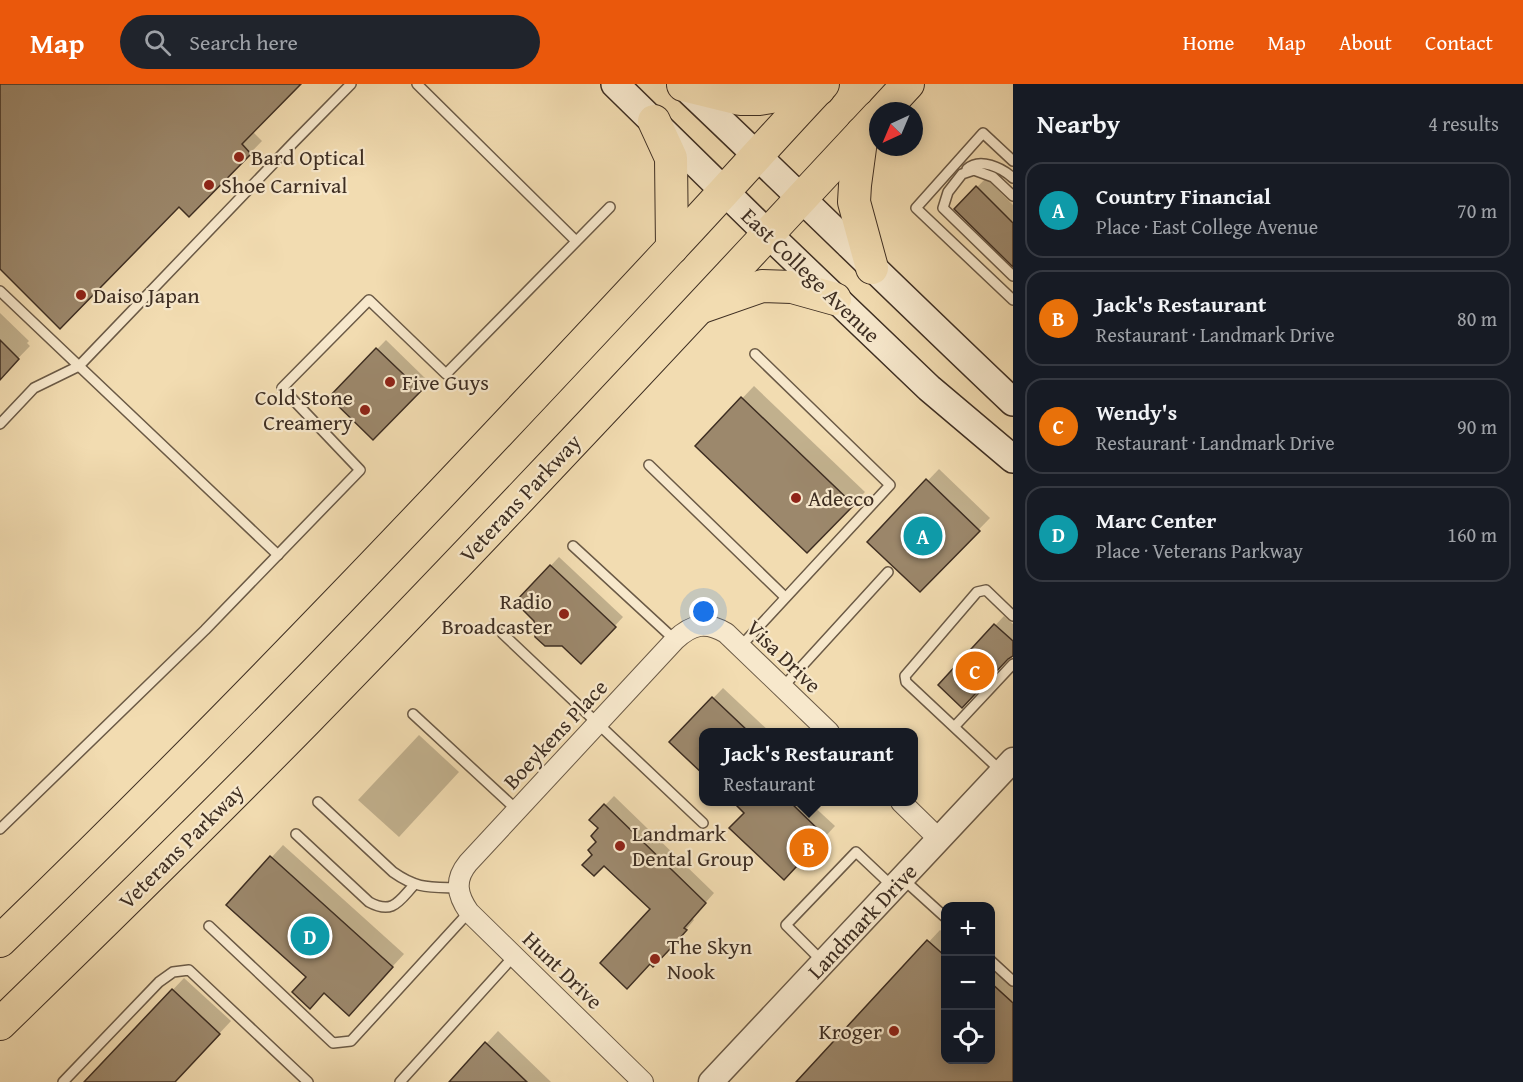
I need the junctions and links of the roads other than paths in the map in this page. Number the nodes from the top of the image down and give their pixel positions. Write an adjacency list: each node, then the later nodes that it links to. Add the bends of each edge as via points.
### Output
1 (351, 84): 29 (lane)
2 (417, 84): 20 (lane)
3 (615, 84): 8 (main road, East College Avenue)
4 (908, 84): 7 (highway, Veterans Parkway)
5 (683, 85): 6 (highway, via 740,99 759,99); 11 (main road)
6 (821, 86): 11 (highway)
7 (891, 102)
8 (654, 122): 15 (main road, East College Avenue); 21 (highway, via 671,158)
9 (869, 125): 17 (highway, Veterans Parkway)
10 (869, 137): 22 (highway, via 854,202)
11 (757, 154): 15 (highway); 17 (main road)
12 (1013, 161): 26 (lane, via 983,133 916,208)
13 (962, 174): 14 (lane, via 971,165 983,163); 16 (lane, via 974,170 993,177); 23 (lane, via 948,192 943,208)
14 (1013, 178)
15 (724, 191): 19 (main road, East College Avenue); 21 (highway)
16 (1013, 196)
17 (802, 197): 19 (highway, Veterans Parkway); 22 (main road)
18 (610, 207): 20 (lane)
19 (768, 234): 25 (main road, East College Avenue); 27 (highway, Veterans Parkway)
20 (576, 241): 35 (lane, via 446,374 369,300 282,388 360,470)
21 (672, 248): 63 (highway, via 326,614)
22 (872, 267): 30 (main road)
23 (1013, 276)
24 (0, 291): 29 (lane)
25 (835, 299): 27 (highway, via 792,287 762,286); 32 (main road, East College Avenue, via 929,388)
26 (1013, 300)
27 (698, 308): 68 (highway, Veterans Parkway, via 306,722)
28 (755, 354): 37 (lane, via 890,485)
29 (79, 366): 31 (lane, via 34,388); 35 (lane)
30 (1013, 402)
31 (0, 424)
32 (1013, 459)
33 (649, 465): 37 (lane)
34 (573, 546): 41 (lane)
35 (278, 555): 54 (lane)
36 (888, 572): 44 (lane)
37 (785, 597): 42 (lane)
38 (1013, 616): 47 (lane, via 986,590 977,592 905,676 906,682)
39 (701, 626): 41 (street, Boeykens Place); 42 (street, Visa Drive, via 716,627)
40 (502, 634): 46 (lane)
41 (675, 640): 46 (street, Boeykens Place)
42 (740, 646): 44 (street, Visa Drive)
43 (1013, 664): 47 (lane)
44 (782, 688): 48 (street, Visa Drive)
45 (413, 714): 52 (lane)
46 (598, 723): 52 (street, Boeykens Place); 53 (lane)
47 (955, 726): 49 (lane)
48 (825, 728)
49 (1007, 766): 56 (street, Landmark Drive)
50 (318, 802): 58 (lane, via 393,872)
51 (906, 806): 56 (street)
52 (517, 810): 59 (street, Boeykens Place, via 464,867)
53 (703, 823)
54 (0, 829)
55 (296, 834): 58 (lane, via 380,908 395,905)
56 (939, 839): 57 (street, Landmark Drive)
57 (898, 883): 61 (lane); 65 (street, Landmark Drive); 65 (lane, via 856,852 786,926)
58 (414, 885): 59 (lane)
59 (458, 888): 60 (street, Hunt Drive)
60 (469, 912): 62 (lane, via 351,1041 333,1043); 64 (street, Hunt Drive)
61 (941, 915)
62 (208, 926)
63 (0, 941)
64 (514, 956): 71 (lane); 72 (street, Hunt Drive)
65 (824, 963): 73 (street, Landmark Drive)
66 (995, 965): 67 (lane)
67 (1013, 981)
68 (0, 1024)
69 (63, 1082): 70 (lane, via 159,982 173,972 189,970)
70 (308, 1082)
71 (400, 1082)
72 (643, 1082)
73 (711, 1082)

